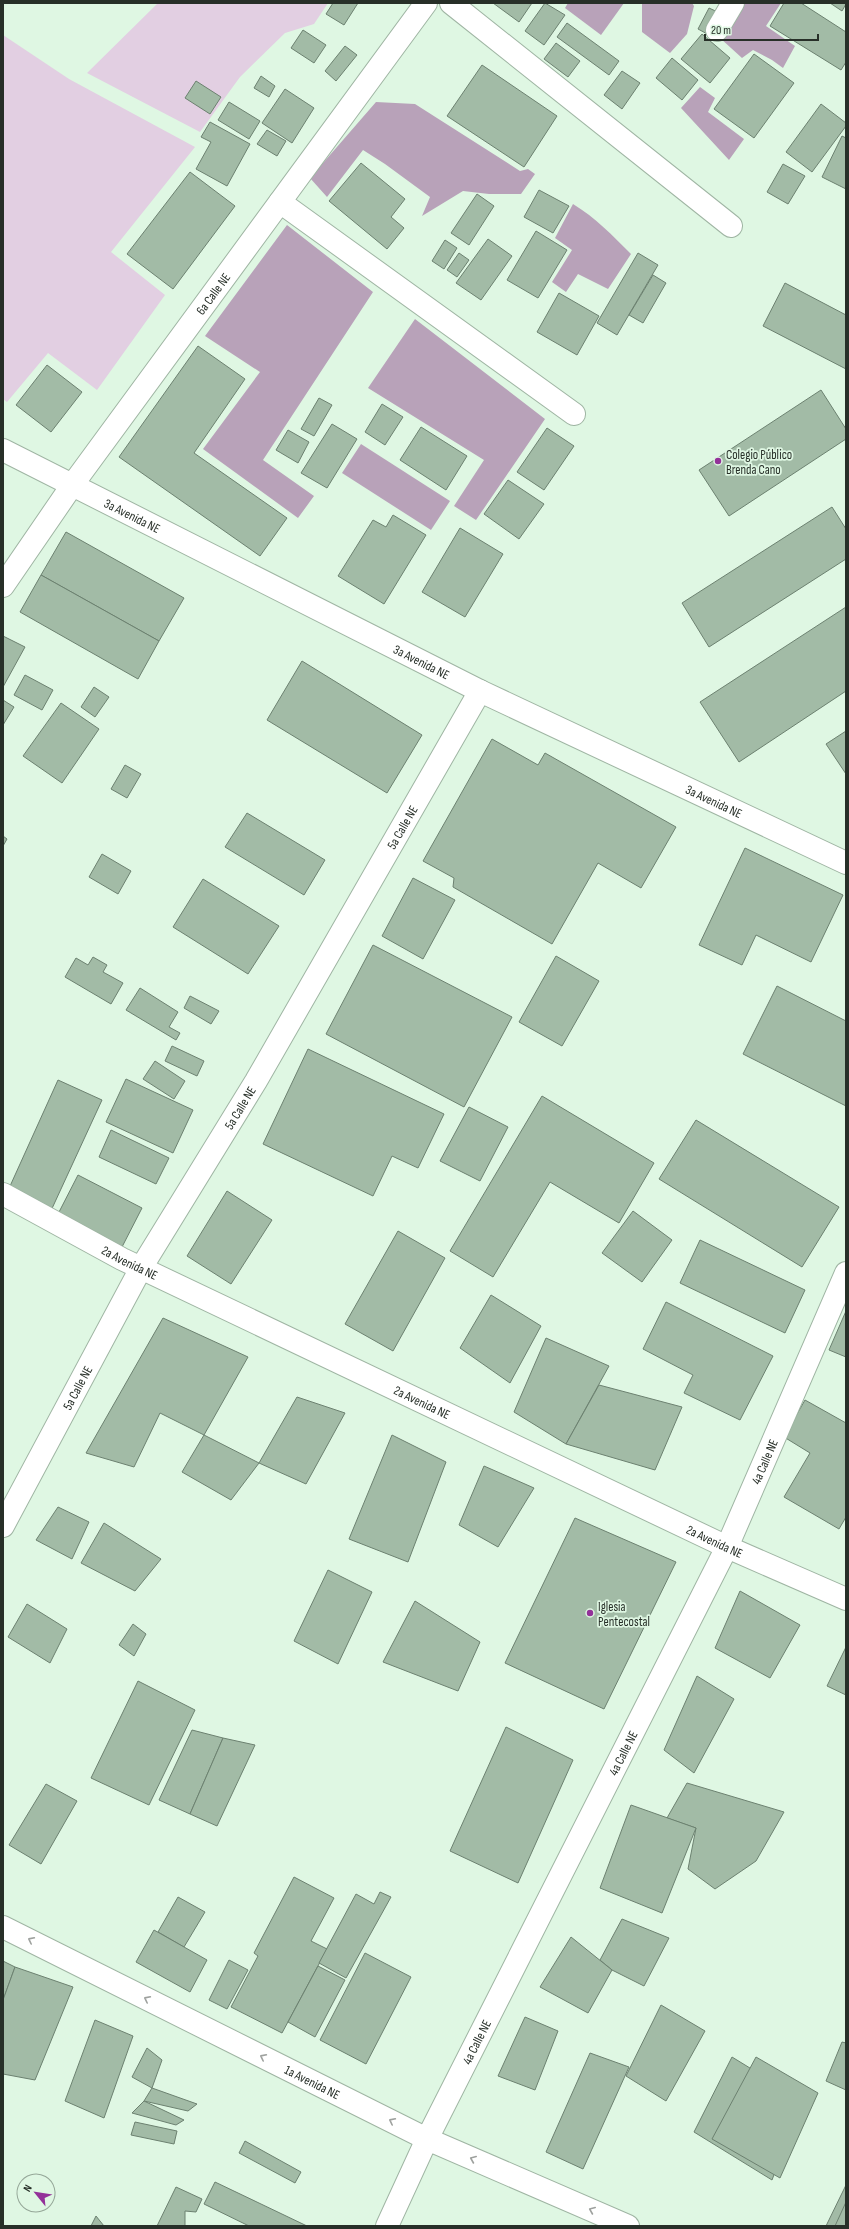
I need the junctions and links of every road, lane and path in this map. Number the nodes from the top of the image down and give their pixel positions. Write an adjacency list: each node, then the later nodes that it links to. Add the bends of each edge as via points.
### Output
1 (426, 3): 5 (street, 6a Calle NE)
2 (451, 3): 6 (street)
3 (733, 3): 4 (street)
4 (718, 30)
5 (280, 202): 7 (street); 9 (street, 6a Calle NE)
6 (730, 226)
7 (574, 414)
8 (3, 450): 9 (street, 3a Avenida NE)
9 (73, 484): 10 (street, 6a Calle NE); 11 (street, 3a Avenida NE)
10 (3, 586)
11 (480, 691): 12 (street, 3a Avenida NE); 14 (street, 5a Calle NE, via 256,1081)
12 (846, 863)
13 (3, 1194): 14 (street, 2a Avenida NE)
14 (141, 1268): 16 (street, 5a Calle NE); 17 (street, 2a Avenida NE)
15 (846, 1273): 17 (street, 4a Calle NE)
16 (3, 1526)
17 (727, 1547): 18 (street, 2a Avenida NE); 20 (street, 4a Calle NE)
18 (846, 1599)
19 (3, 1927): 20 (street, 1a Avenida NE, one-way to 19)
20 (427, 2139): 21 (street, 4a Calle NE); 22 (street, 1a Avenida NE, one-way to 20)
21 (387, 2226)
22 (628, 2226)

